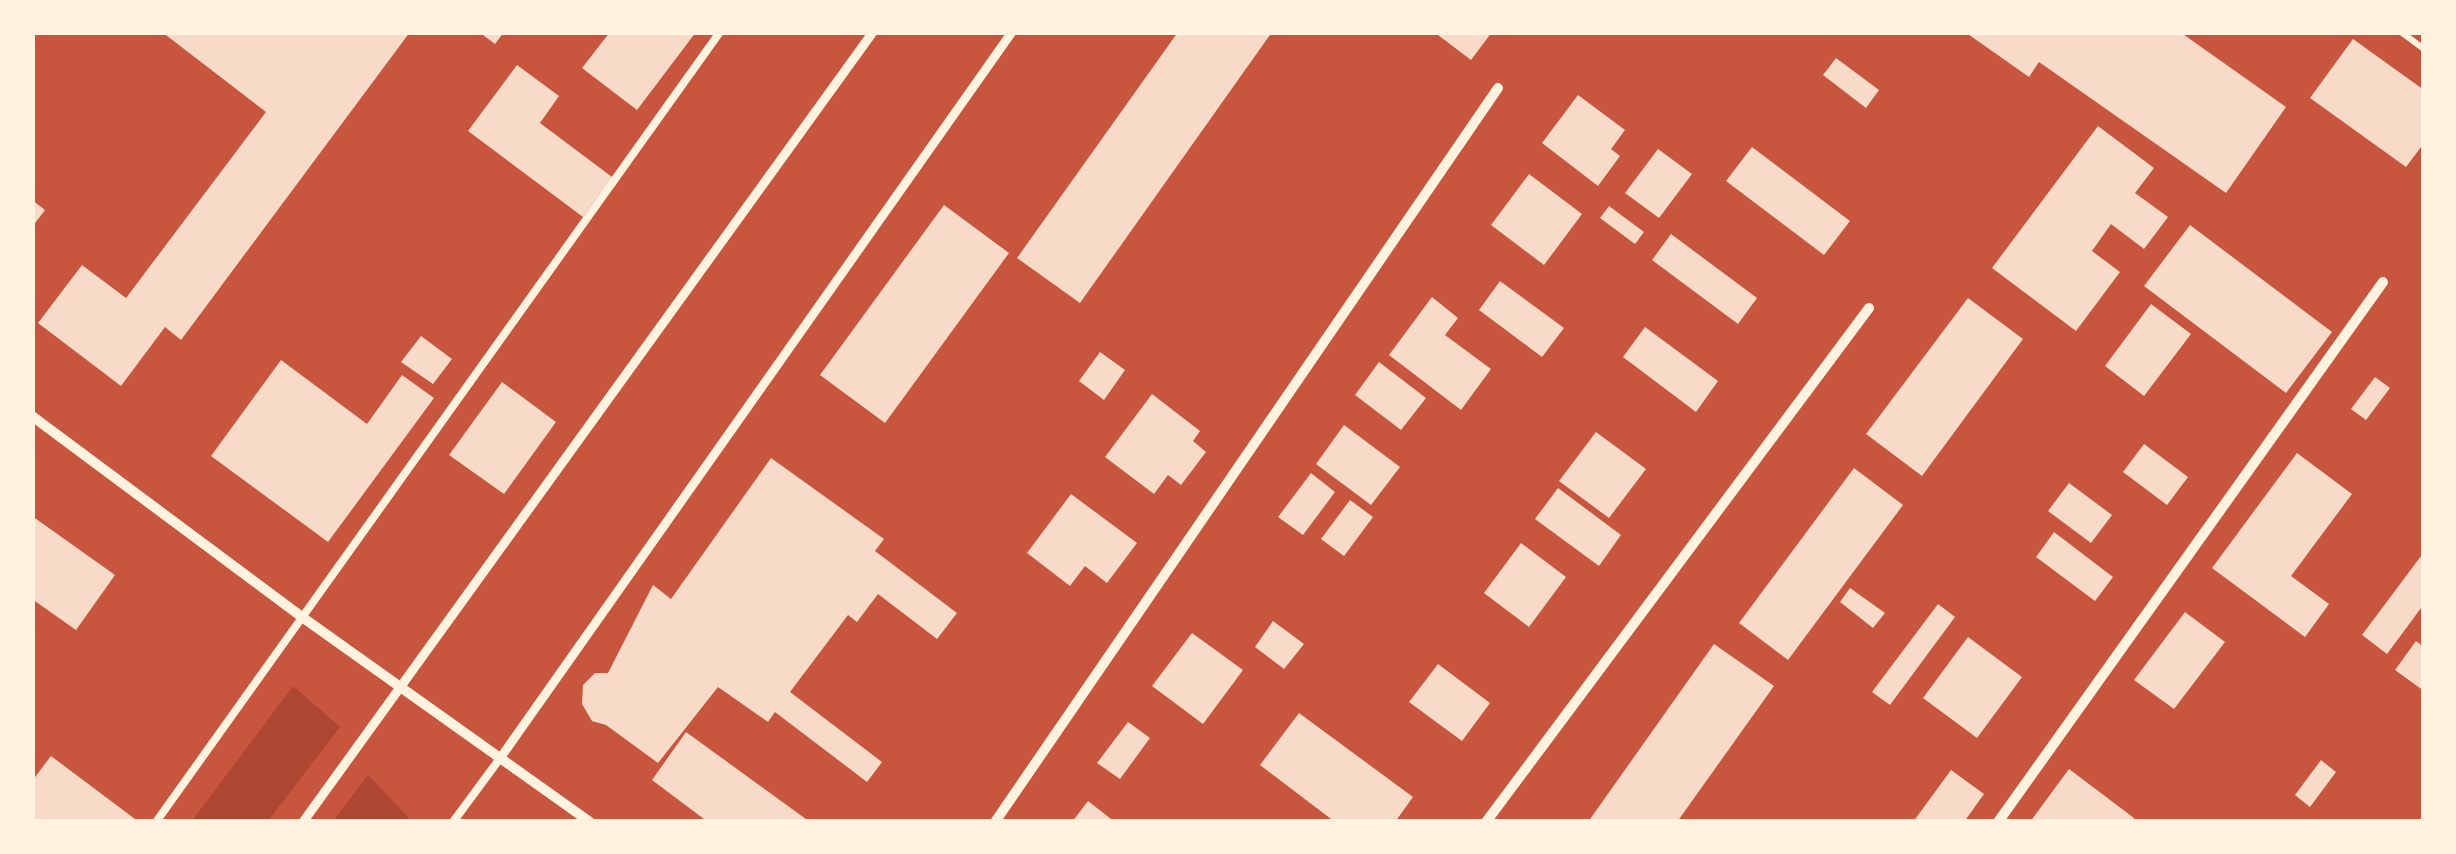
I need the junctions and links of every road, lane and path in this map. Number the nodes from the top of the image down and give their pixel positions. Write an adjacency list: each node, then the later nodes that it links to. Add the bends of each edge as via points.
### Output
1 (720, 32): 10 (lane)
2 (873, 32): 11 (street)
3 (1012, 32): 12 (street)
4 (2401, 32): 5 (path)
5 (2424, 49)
6 (1498, 88): 17 (street)
7 (2383, 282): 19 (street)
8 (1869, 308): 18 (street)
9 (32, 416): 10 (street)
10 (302, 617): 11 (street); 13 (lane)
11 (401, 688): 12 (street); 14 (street)
12 (500, 758): 15 (lane); 16 (street)
13 (156, 822)
14 (302, 822)
15 (452, 822)
16 (590, 822)
17 (995, 822)
18 (1486, 822)
19 (1998, 822)

